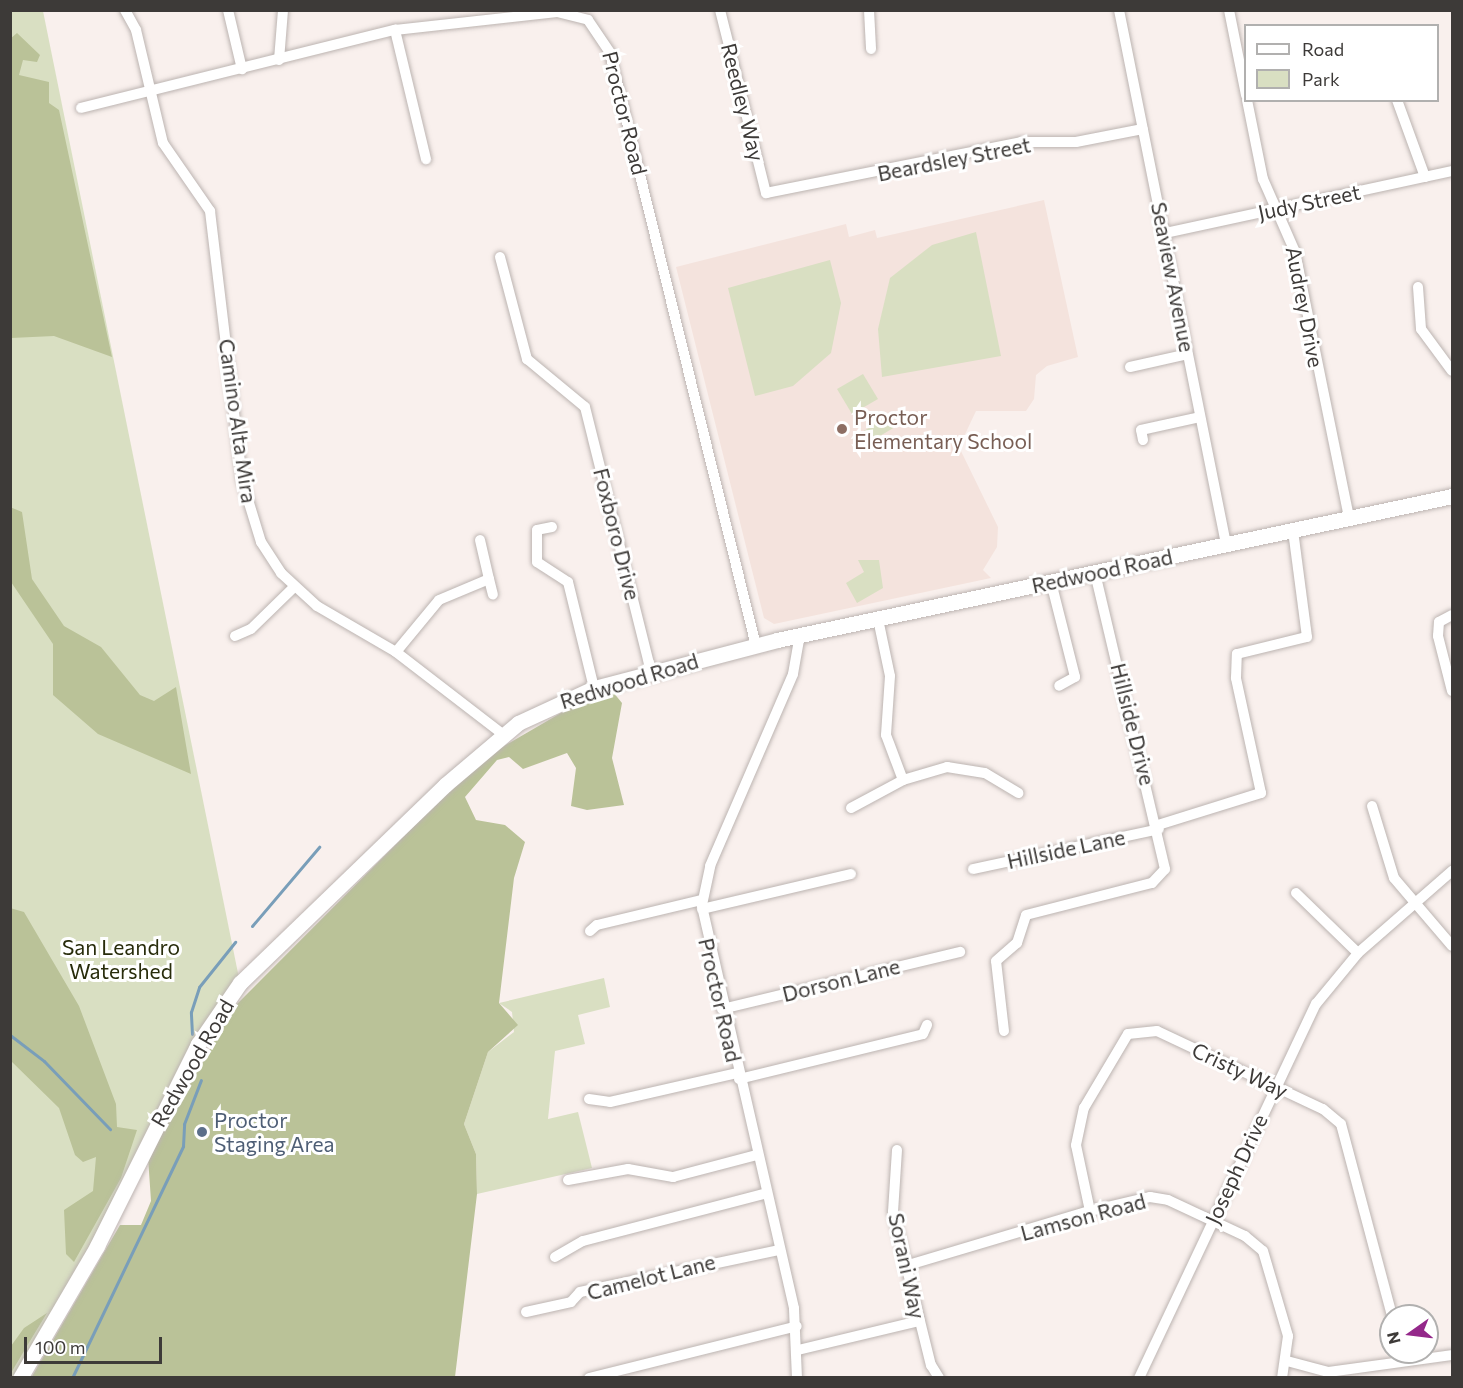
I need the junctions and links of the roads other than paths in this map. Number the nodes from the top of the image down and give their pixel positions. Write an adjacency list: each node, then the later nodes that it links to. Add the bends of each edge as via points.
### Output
1 (125, 10): 14 (street, Camino Alta Mira, via 136,30)
2 (228, 10): 12 (street)
3 (283, 10): 11 (street)
4 (720, 10): 22 (street, Reedley Way)
5 (869, 10): 10 (street)
6 (1119, 10): 18 (street, Seaview Avenue)
7 (1229, 10): 13 (street)
8 (591, 15): 9 (street, Proctor Road, via 557,12); 47 (street, Proctor Road, via 610,53)
9 (395, 30): 11 (street, Proctor Road); 19 (street)
10 (872, 49)
11 (279, 60): 12 (street, Proctor Road)
12 (242, 69): 14 (street, Proctor Road)
13 (1243, 70)
14 (148, 94): 17 (street, Proctor Road); 41 (street, Camino Alta Mira, via 163,143 210,211 247,505 266,551)
15 (1247, 102): 23 (street, Audrey Drive, via 1263,179)
16 (1398, 102): 21 (street)
17 (81, 108)
18 (1143, 129): 22 (street, Beardsley Street, via 1076,142 1021,142); 24 (street, Seaview Avenue)
19 (426, 159)
20 (1452, 171): 21 (street, Judy Street)
21 (1425, 177): 23 (street, Judy Street)
22 (766, 193)
23 (1277, 209): 24 (street, Judy Street); 33 (street, Audrey Drive, via 1295,252)
24 (1165, 233): 27 (street, Seaview Avenue)
25 (500, 257): 49 (street, Foxboro Drive, via 527,359 585,407)
26 (1418, 287): 29 (street, via 1421,329)
27 (1188, 354): 28 (street); 30 (street, Seaview Avenue)
28 (1130, 367)
29 (1452, 371)
30 (1200, 417): 31 (street, via 1141,430); 37 (street, Seaview Avenue)
31 (1143, 440)
32 (1452, 496): 33 (main road, Redwood Road)
33 (1349, 518): 35 (main road, Redwood Road)
34 (552, 527): 51 (street, via 537,530 537,562 568,582)
35 (1293, 530): 37 (main road, Redwood Road); 58 (street, Hillside Lane, via 1307,637 1237,654 1236,678 1262,793)
36 (480, 540): 39 (street)
37 (1226, 544): 38 (main road, Redwood Road)
38 (1095, 572): 40 (main road, Redwood Road); 58 (street, Hillside Drive)
39 (489, 579): 42 (street); 48 (street, via 439,600)
40 (1052, 582): 44 (main road, Redwood Road); 50 (street, via 1075,677)
41 (294, 587): 46 (street, via 251,629); 48 (street, Camino Alta Mira, via 326,612)
42 (493, 595)
43 (1452, 615): 52 (street, via 1439,622 1438,636)
44 (878, 619): 45 (main road, Redwood Road); 54 (street, via 890,676 887,743)
45 (800, 635): 47 (main road, Redwood Road); 64 (street, Proctor Road, via 793,674 716,850)
46 (236, 636)
47 (756, 646): 49 (main road, Redwood Road)
48 (396, 652): 53 (street, Camino Alta Mira)
49 (651, 672): 51 (main road, Redwood Road)
50 (1059, 686)
51 (594, 688): 53 (main road, Redwood Road)
52 (1452, 692)
53 (501, 733): 91 (main road, Redwood Road, via 240,983 198,1044 97,1246)
54 (903, 780): 55 (street, via 934,769 966,768); 57 (street)
55 (1018, 793)
56 (1372, 806): 63 (street, via 1394,878)
57 (851, 808)
58 (1158, 827): 59 (street, Hillside Lane); 71 (street, Hillside Drive, via 1162,875 1152,882 1026,915 1017,943 996,961)
59 (974, 869)
60 (1452, 871): 63 (street, Joseph Drive)
61 (851, 874): 64 (street)
62 (1296, 893): 68 (street)
63 (1414, 902): 66 (street); 68 (street, Joseph Drive)
64 (702, 905): 65 (street, via 597,925); 69 (street, Proctor Road)
65 (591, 931)
66 (1452, 946)
67 (960, 952): 69 (street, Dorson Lane)
68 (1358, 953): 73 (street, Joseph Drive, via 1316,1004)
69 (722, 1009): 72 (street, Proctor Road)
70 (927, 1025): 72 (street, via 923,1034)
71 (1004, 1031)
72 (738, 1076): 74 (street, via 610,1102); 76 (street, Proctor Road)
73 (1274, 1088): 79 (street, Cristy Way, via 1157,1031 1128,1034 1084,1108 1077,1132); 80 (street, Joseph Drive); 84 (street, Cristy Way, via 1329,1112 1345,1131)
74 (588, 1099)
75 (897, 1150): 83 (street, Sorani Way, via 893,1212)
76 (757, 1155): 77 (street, via 673,1176 628,1169); 78 (street, Proctor Road)
77 (568, 1180)
78 (766, 1193): 81 (street, Proctor Road); 82 (street, via 583,1241)
79 (1090, 1211): 80 (street, Lamson Road, via 1159,1198); 83 (street, Lamson Road)
80 (1212, 1220): 90 (street, Lamson Road, via 1251,1239 1266,1256 1286,1329); 95 (street, Joseph Drive)
81 (780, 1250): 85 (street, Camelot Lane, via 580,1292 571,1302); 87 (street, Proctor Road)
82 (555, 1257)
83 (905, 1266): 86 (street, Sorani Way)
84 (1389, 1304)
85 (526, 1312)
86 (919, 1321): 88 (street); 94 (street, Sorani Way)
87 (797, 1326): 88 (street, Proctor Road); 92 (street)
88 (798, 1350): 93 (street, Proctor Road)
89 (1379, 1361): 90 (street, via 1328,1372)
90 (1287, 1362): 96 (street, Lamson Road)
91 (20, 1377)
92 (589, 1377)
93 (796, 1377)
94 (939, 1377)
95 (1139, 1377)
96 (1282, 1377)

